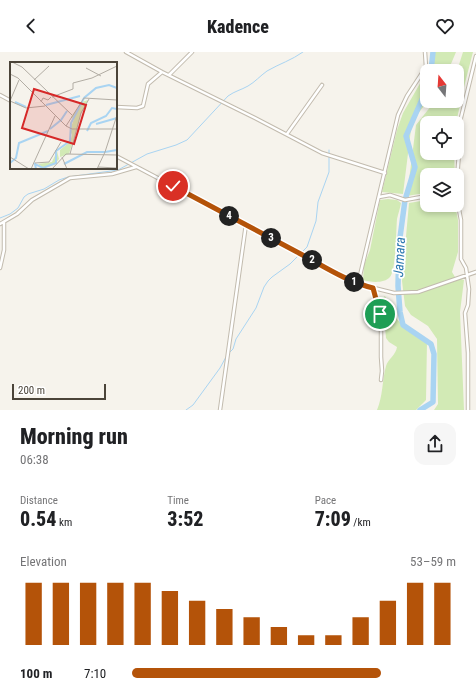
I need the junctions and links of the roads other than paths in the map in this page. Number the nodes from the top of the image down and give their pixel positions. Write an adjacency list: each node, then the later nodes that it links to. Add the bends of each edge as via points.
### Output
1 (126, 52): 5 (street)
2 (192, 52): 6 (street)
3 (425, 52): 15 (street, via 426,67 398,115)
4 (476, 56): 11 (street)
5 (162, 72): 6 (street); 10 (street, via 148,84 143,106)
6 (169, 75): 12 (street)
7 (322, 85): 12 (street)
8 (0, 95): 9 (street)
9 (10, 100)
10 (117, 107)
11 (461, 116)
12 (287, 134): 15 (street, via 322,153)
13 (117, 157): 14 (street)
14 (136, 167): 19 (street, via 112,174 70,178 32,200); 21 (street)
15 (385, 173): 16 (street)
16 (379, 197): 17 (street, via 390,195 405,200); 25 (street)
17 (420, 197)
18 (459, 212): 24 (street, via 461,260)
19 (4, 222): 20 (street); 22 (street, via 4,250)
20 (0, 224)
21 (246, 224): 25 (street); 28 (street)
22 (0, 268)
23 (476, 272): 24 (street)
24 (467, 274): 26 (street, via 418,292 394,293); 29 (street, via 468,304 465,313)
25 (358, 284): 26 (street)
26 (373, 288): 27 (street, via 380,314)
27 (381, 380)
28 (220, 410)
29 (468, 410)

